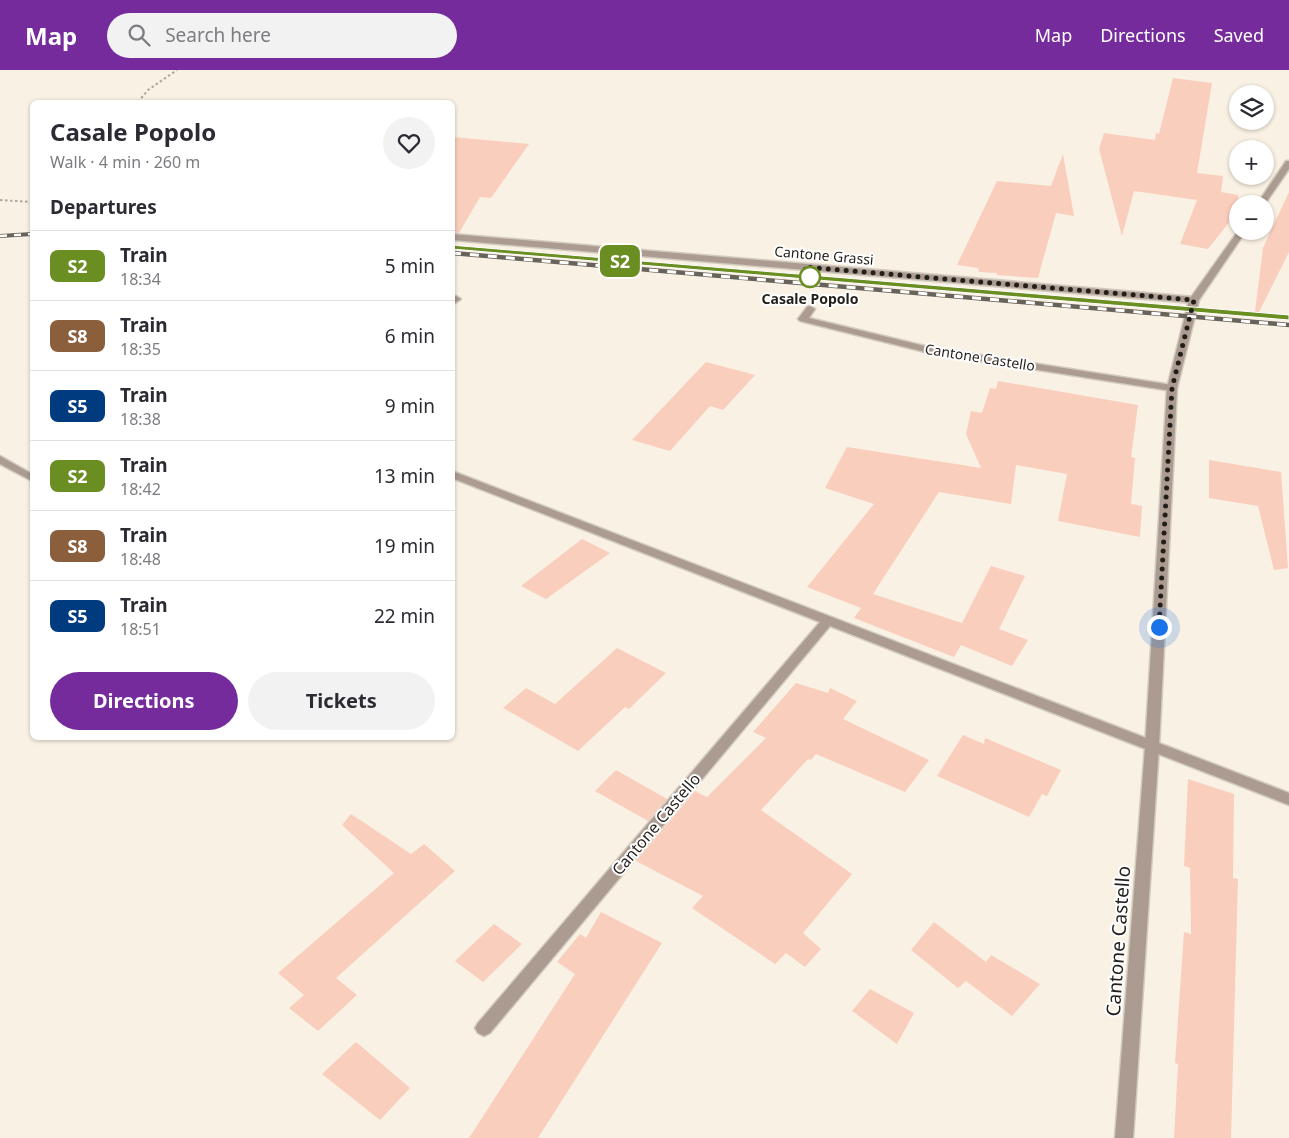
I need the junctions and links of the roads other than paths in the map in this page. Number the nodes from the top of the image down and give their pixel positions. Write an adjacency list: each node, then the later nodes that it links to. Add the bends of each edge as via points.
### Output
1 (1289, 163): 2 (street)
2 (1267, 195)
3 (455, 237): 5 (street, Cantone Grassi)
4 (1236, 240): 5 (street)
5 (1192, 305): 7 (street, Cantone Castello)
6 (810, 309): 7 (street, Cantone Castello, via 802,319 929,350)
7 (1172, 388): 12 (street, Cantone Castello)
8 (0, 459): 10 (street)
9 (455, 475): 11 (street)
10 (30, 477)
11 (828, 620): 12 (street); 14 (street, Cantone Castello)
12 (1152, 747): 13 (street); 15 (street, Cantone Castello)
13 (1289, 800)
14 (484, 1028)
15 (1124, 1138)

